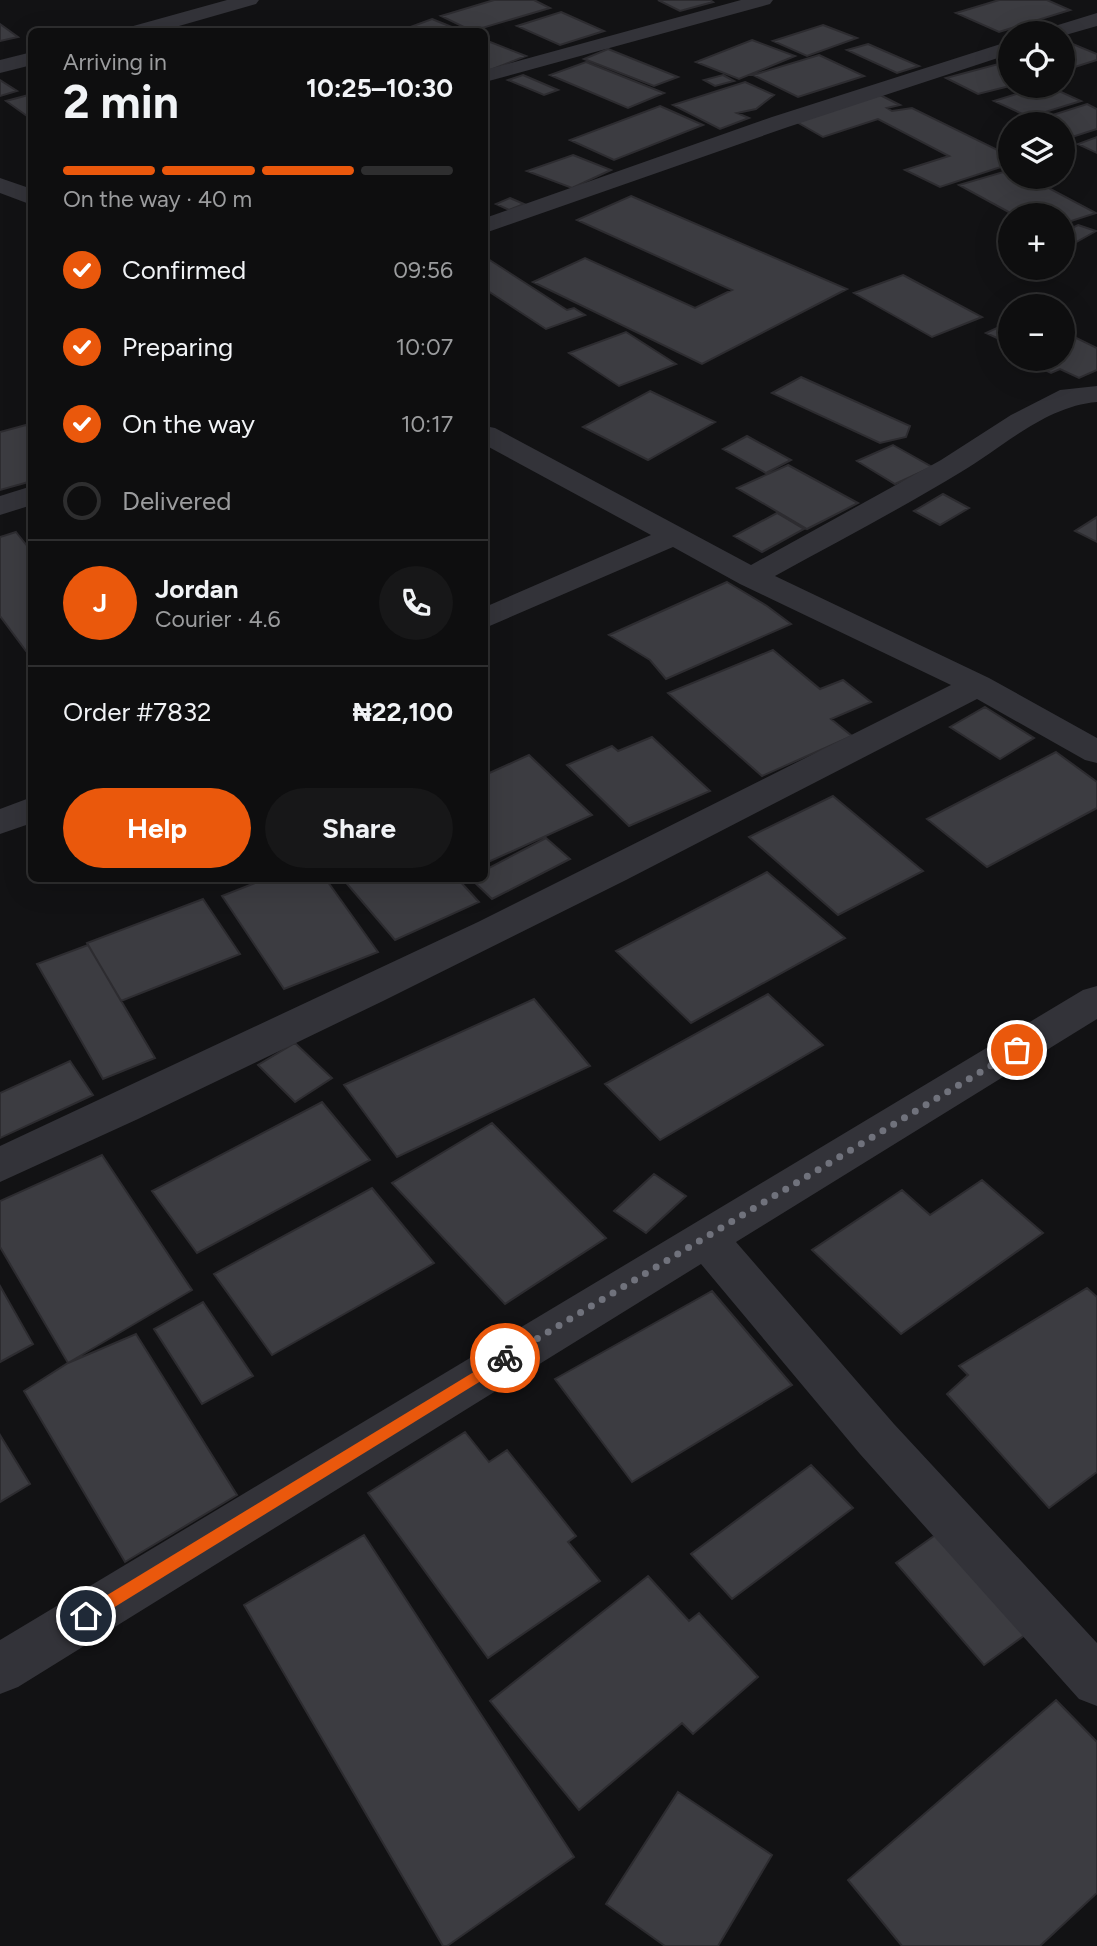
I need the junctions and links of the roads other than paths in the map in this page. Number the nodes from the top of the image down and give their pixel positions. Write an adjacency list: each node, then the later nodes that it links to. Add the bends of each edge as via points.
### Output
1 (249, 0): 5 (street)
2 (763, 0): 9 (street)
3 (1097, 19): 4 (street)
4 (1075, 26)
5 (148, 28)
6 (998, 51): 14 (street)
7 (28, 59): 8 (street)
8 (0, 67)
9 (488, 75)
10 (0, 185): 11 (street)
11 (28, 198)
12 (28, 201): 13 (street)
13 (0, 211)
14 (488, 225)
15 (1097, 394): 20 (street, via 1070,396 1021,421 951,466)
16 (488, 436): 19 (street)
17 (28, 496): 18 (street)
18 (0, 506)
19 (674, 536): 20 (street); 21 (street)
20 (751, 577): 22 (street)
21 (488, 618)
22 (977, 685): 23 (street); 27 (street, via 471,942)
23 (1097, 752)
24 (28, 811): 25 (street)
25 (0, 822)
26 (1097, 1000): 28 (street)
27 (0, 1165)
28 (705, 1237): 29 (street); 30 (street, via 877,1439)
29 (0, 1668)
30 (1097, 1681)

